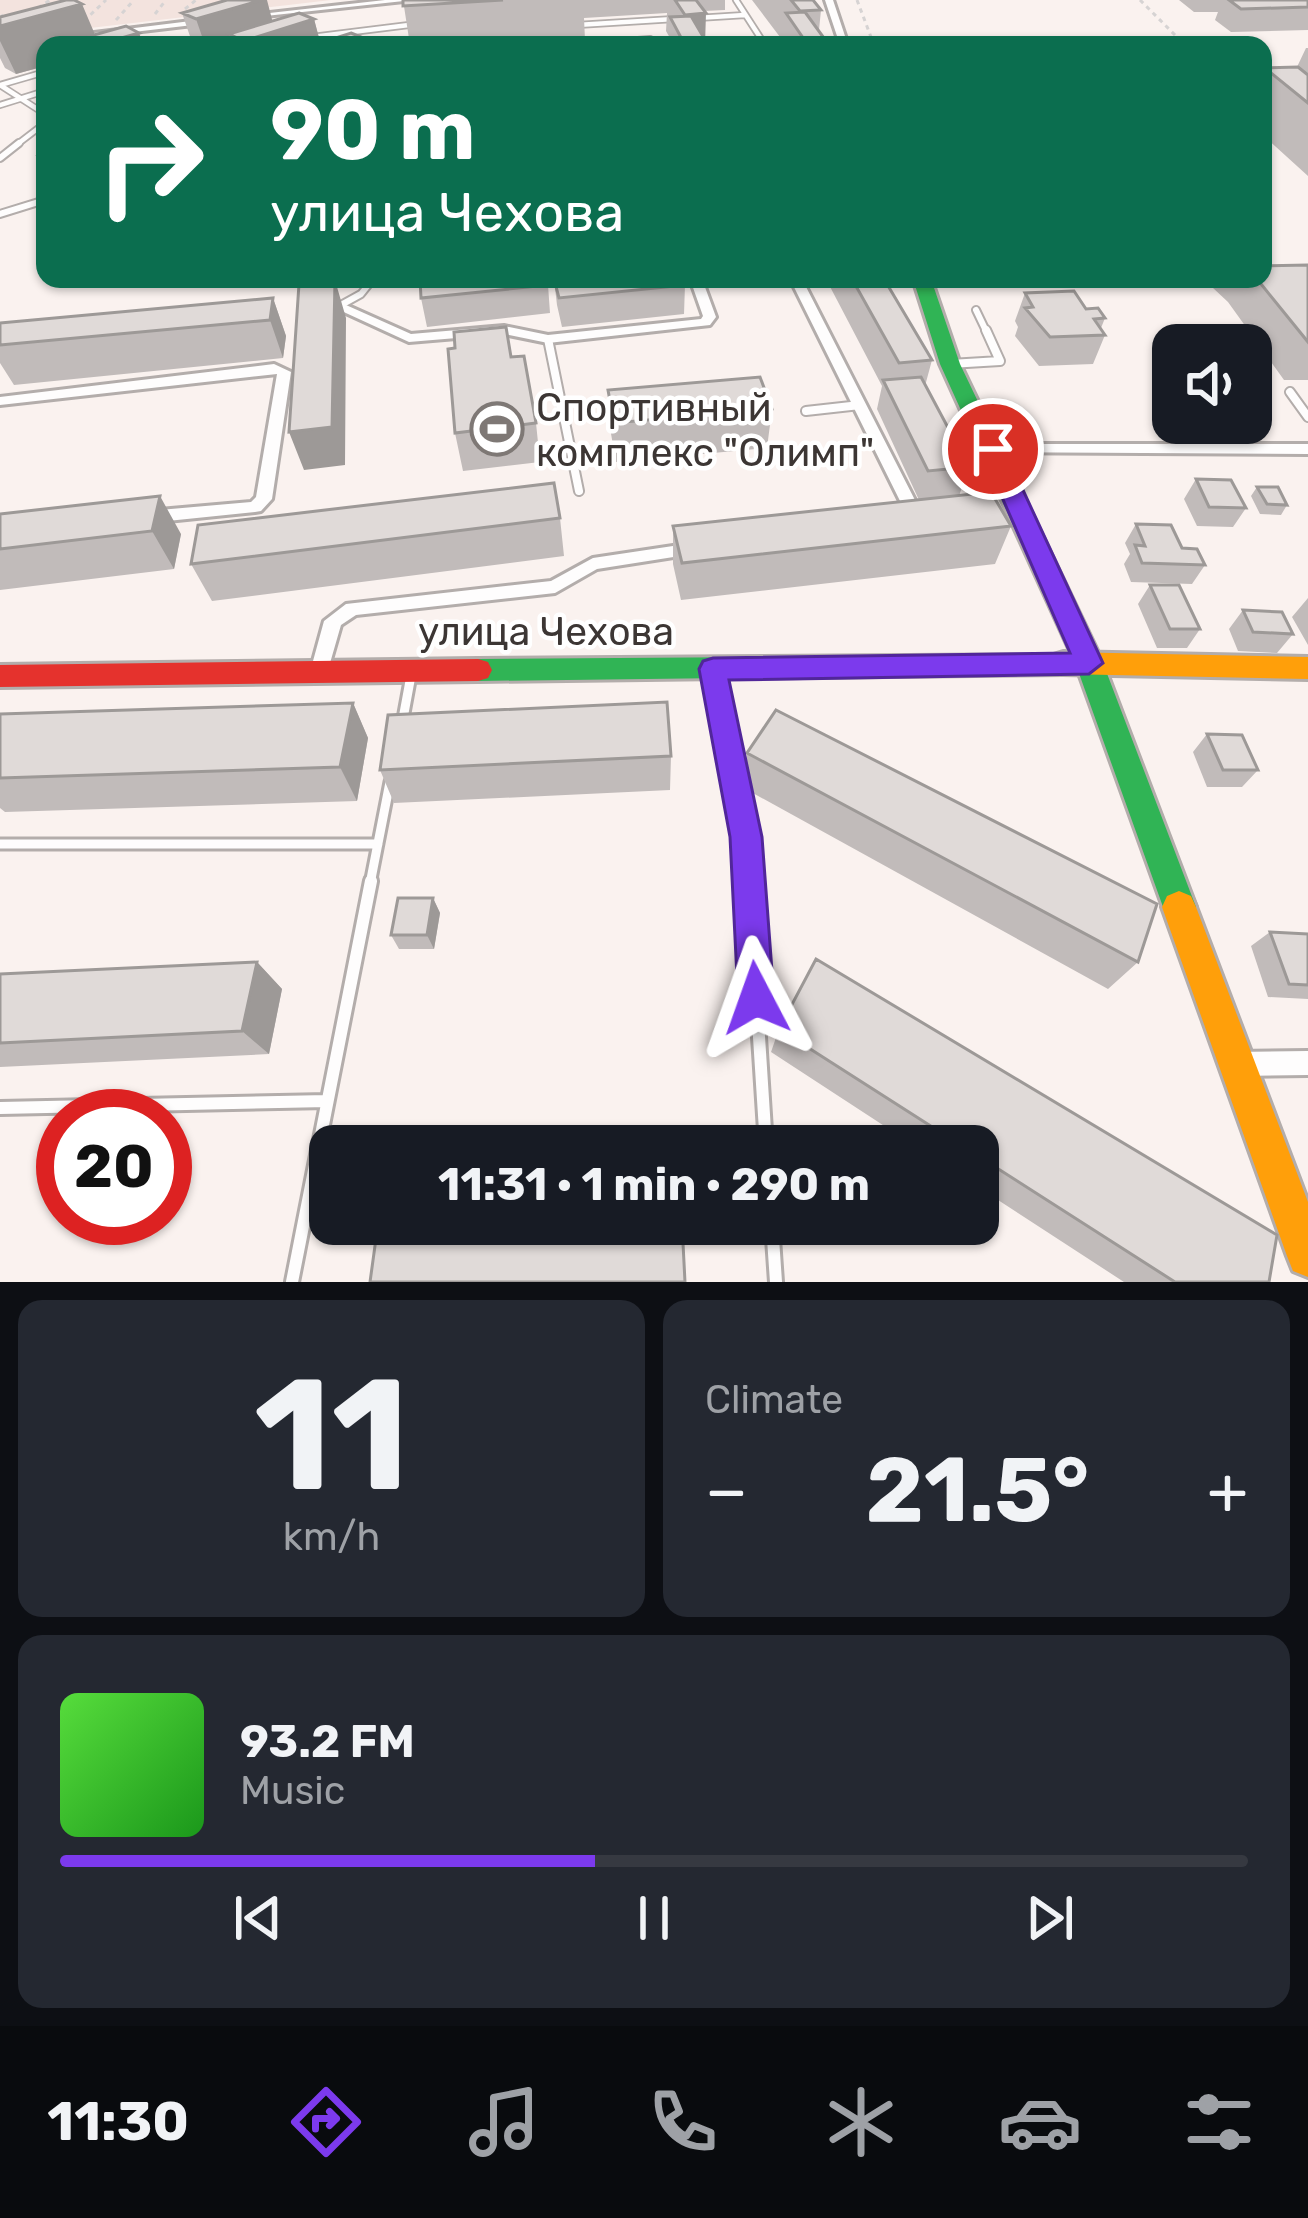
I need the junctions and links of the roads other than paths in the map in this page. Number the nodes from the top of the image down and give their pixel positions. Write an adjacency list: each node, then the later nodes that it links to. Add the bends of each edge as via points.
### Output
1 (409, 0): 4 (street)
2 (736, 0): 5 (lane)
3 (829, 0): 20 (street)
4 (262, 14): 6 (street); 8 (lane)
5 (746, 15): 9 (lane); 19 (lane)
6 (238, 17)
7 (221, 19): 14 (street)
8 (275, 20)
9 (639, 21): 11 (lane); 18 (lane)
10 (437, 22): 13 (lane)
11 (572, 25)
12 (300, 32): 15 (lane)
13 (348, 34): 16 (lane); 17 (lane)
14 (83, 36)
15 (309, 36)
16 (323, 36)
17 (345, 36)
18 (648, 36)
19 (759, 36)
20 (841, 36)
21 (36, 75): 22 (lane)
22 (0, 85): 24 (lane)
23 (36, 94): 24 (lane)
24 (21, 98): 25 (lane); 26 (lane)
25 (0, 105)
26 (36, 114)
27 (36, 129): 28 (lane)
28 (0, 158)
29 (36, 203): 30 (lane)
30 (0, 214)
31 (361, 288): 35 (lane)
32 (699, 288): 37 (street, via 705,322)
33 (801, 288): 41 (street)
34 (925, 288): 38 (street)
35 (333, 310): 37 (street, via 409,338 503,330)
36 (976, 310): 38 (lane, via 1000,361)
37 (548, 339): 46 (lane)
38 (950, 364): 44 (street)
39 (1290, 392): 43 (lane)
40 (0, 401): 49 (street, via 284,372 264,499 254,507)
41 (860, 405): 42 (lane); 48 (street)
42 (806, 411)
43 (1308, 416)
44 (993, 449): 45 (street); 52 (street, via 1009,509)
45 (1308, 449)
46 (579, 491)
47 (938, 515): 48 (street)
48 (918, 517): 50 (street)
49 (139, 518)
50 (894, 520)
51 (709, 547): 56 (street, via 593,564 555,587 352,609 333,621)
52 (1089, 663): 53 (street, улица Чехова); 54 (street, улица Чехова); 63 (street)
53 (1308, 668)
54 (713, 669): 55 (street, улица Чехова); 67 (lane, via 746,837)
55 (412, 670): 56 (street, улица Чехова); 58 (lane)
56 (319, 672): 57 (street, улица Чехова)
57 (0, 676)
58 (400, 736)
59 (395, 758): 61 (lane)
60 (0, 844): 61 (lane)
61 (378, 844): 64 (lane)
62 (1308, 1063): 63 (street)
63 (1235, 1064): 70 (street)
64 (327, 1101): 65 (lane); 66 (lane)
65 (0, 1108)
66 (322, 1125)
67 (765, 1125)
68 (309, 1194): 71 (lane)
69 (773, 1245): 72 (lane)
70 (1308, 1256)
71 (292, 1282)
72 (776, 1282)

